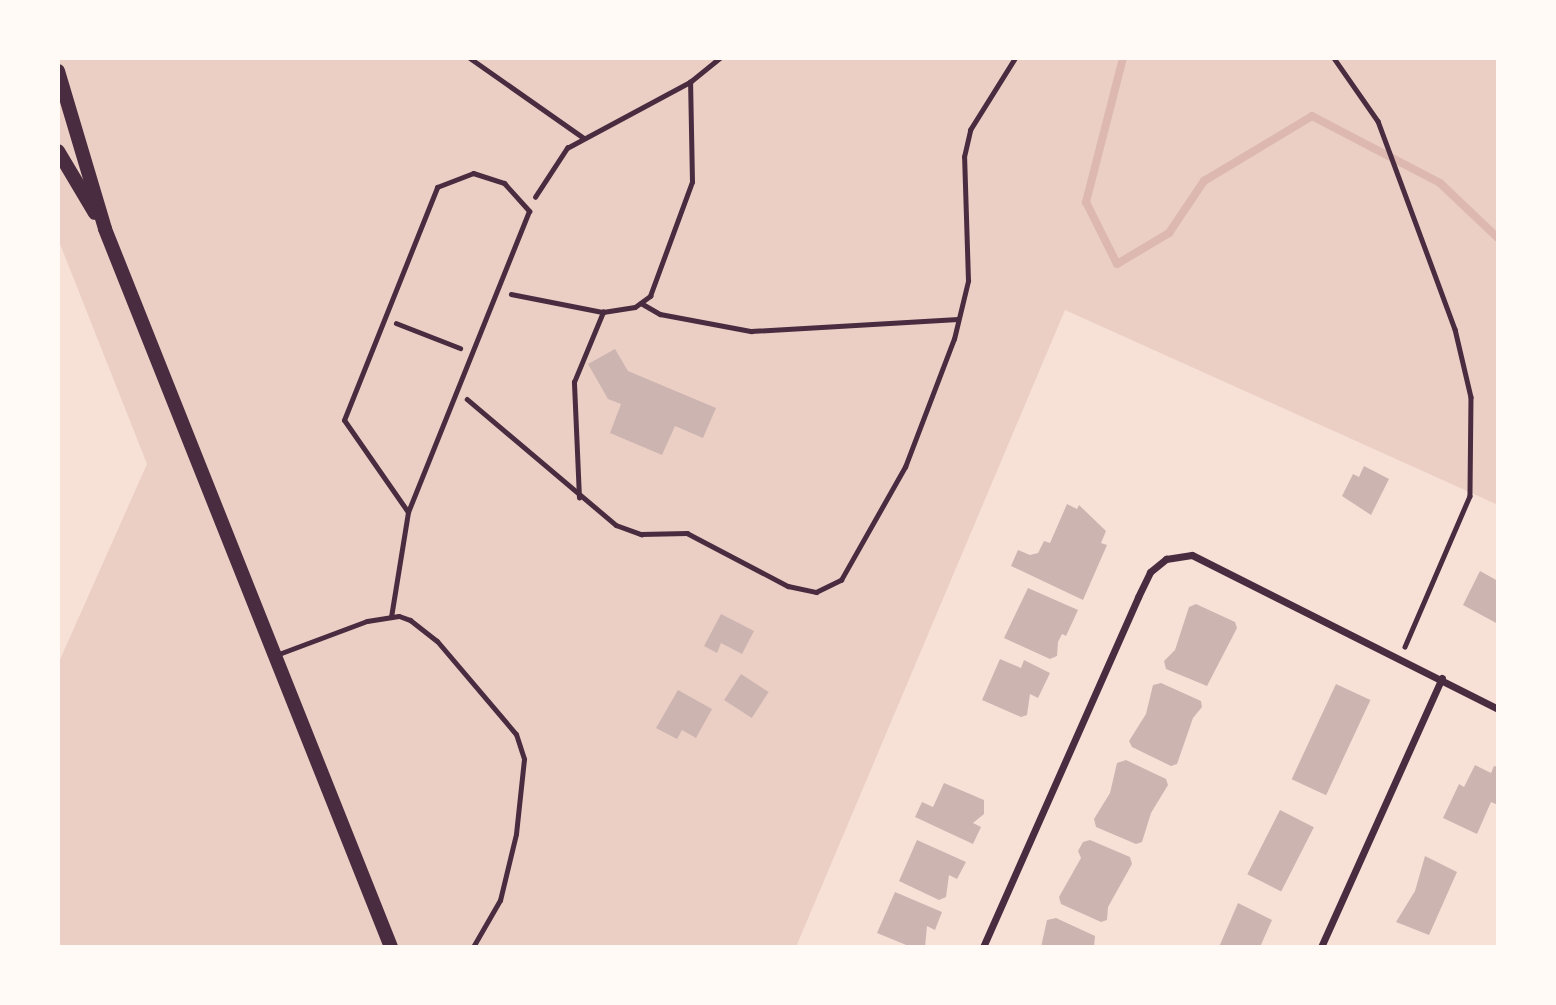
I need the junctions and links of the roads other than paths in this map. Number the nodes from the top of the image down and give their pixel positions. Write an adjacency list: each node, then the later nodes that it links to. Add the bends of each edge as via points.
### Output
1 (58, 71): 3 (main road)
2 (58, 151): 3 (main road)
3 (105, 229): 6 (main road)
4 (408, 512): 4 (lane, via 344,420 437,187 473,173 504,183 529,211); 5 (lane)
5 (391, 617): 6 (lane, via 356,625); 10 (lane, via 410,620 437,641 505,719 522,748 523,783 508,871 489,925)
6 (275, 656): 9 (main road)
7 (1442, 678): 8 (street); 11 (street, via 1192,555 1166,559 1150,572 1138,597); 12 (street)
8 (1498, 709)
9 (391, 947)
10 (473, 947)
11 (983, 947)
12 (1321, 947)

